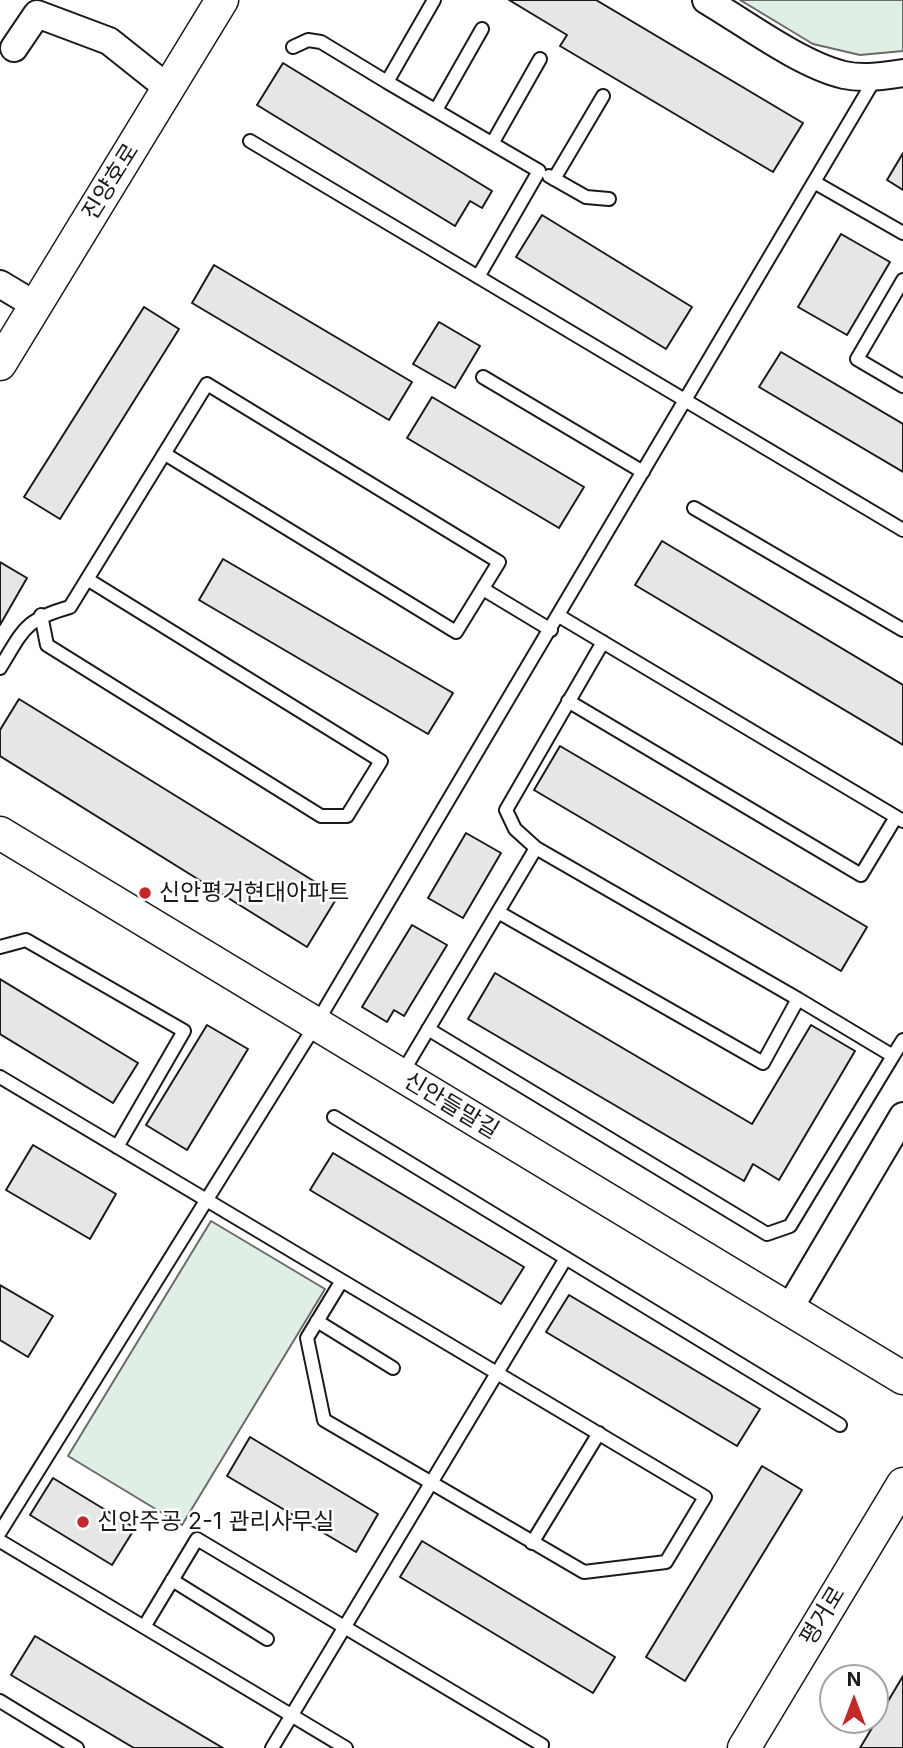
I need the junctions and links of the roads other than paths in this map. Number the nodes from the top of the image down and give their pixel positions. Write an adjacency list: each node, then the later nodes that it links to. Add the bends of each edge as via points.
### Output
1 (222, 0): 11 (street, 진양호로)
2 (434, 0): 10 (lane)
3 (706, 0): 9 (street, via 819,67 846,76)
4 (482, 29): 13 (lane)
5 (293, 47): 10 (lane, via 308,40 321,42)
6 (14, 48): 11 (street, via 37,13 109,41)
7 (540, 60): 15 (lane)
8 (903, 73): 9 (street)
9 (876, 77): 18 (lane)
10 (387, 82): 13 (lane)
11 (168, 88): 24 (street, 진양호로)
12 (603, 96): 17 (lane)
13 (436, 110): 15 (lane)
14 (250, 141): 21 (lane)
15 (493, 142): 16 (lane)
16 (539, 171): 17 (lane); 21 (lane)
17 (554, 179): 19 (lane, via 586,197)
18 (814, 182): 20 (lane); 28 (lane)
19 (609, 199)
20 (903, 233)
21 (478, 277): 28 (lane)
22 (903, 280): 27 (lane, via 857,359)
23 (0, 284): 24 (street)
24 (35, 305): 25 (street, 진양호로)
25 (0, 364)
26 (483, 377): 30 (lane)
27 (903, 386)
28 (685, 400): 30 (lane); 32 (lane)
29 (165, 453): 33 (lane); 34 (lane, via 456,632); 34 (lane, via 208,384 499,562)
30 (643, 472): 36 (lane)
31 (694, 508): 38 (lane)
32 (903, 530)
33 (87, 579): 35 (lane, via 70,607); 35 (lane, via 381,761 347,816 321,816 47,645)
34 (483, 589): 37 (lane)
35 (41, 615): 40 (lane, via 26,626)
36 (559, 616): 37 (lane); 39 (lane)
37 (551, 630): 48 (lane)
38 (903, 630)
39 (603, 642): 41 (lane); 42 (lane)
40 (0, 668)
41 (568, 701): 42 (lane, via 861,875); 44 (lane, via 506,810 515,829)
42 (899, 819)
43 (0, 833): 48 (street, 신안들말길)
44 (536, 848): 45 (lane); 47 (lane)
45 (498, 912): 47 (lane, via 763,1063); 49 (lane)
46 (0, 947): 56 (lane, via 26,940 184,1031)
47 (798, 999): 51 (lane)
48 (316, 1024): 52 (street, 신안들말길); 57 (lane)
49 (428, 1029): 51 (lane, via 767,1234 790,1226); 52 (lane)
50 (903, 1040): 51 (lane)
51 (893, 1056)
52 (400, 1075): 60 (street, 신안들말길)
53 (0, 1077): 56 (lane)
54 (334, 1116): 58 (lane)
55 (903, 1116): 60 (street)
56 (117, 1147): 57 (lane)
57 (207, 1200): 59 (lane); 69 (lane)
58 (566, 1258): 63 (lane); 65 (lane)
59 (341, 1282): 61 (lane); 63 (lane)
60 (789, 1310): 64 (street, 신안들말길)
61 (317, 1321): 62 (lane); 67 (lane, via 307,1338 324,1420)
62 (393, 1368)
63 (497, 1373): 66 (lane); 67 (lane)
64 (903, 1378)
65 (839, 1425)
66 (598, 1433): 71 (lane); 71 (lane, via 705,1497 666,1562 584,1572)
67 (430, 1484): 71 (lane); 74 (lane)
68 (903, 1484): 82 (street, 평거로)
69 (0, 1532)
70 (0, 1541): 73 (lane)
71 (532, 1543)
72 (172, 1580): 73 (lane); 74 (lane, via 197,1539); 75 (lane)
73 (144, 1627): 77 (lane)
74 (344, 1627): 77 (lane); 81 (lane)
75 (267, 1639)
76 (0, 1701): 78 (lane)
77 (291, 1716): 79 (lane); 80 (lane)
78 (77, 1748)
79 (272, 1748)
80 (346, 1748)
81 (541, 1748)
82 (744, 1748)

